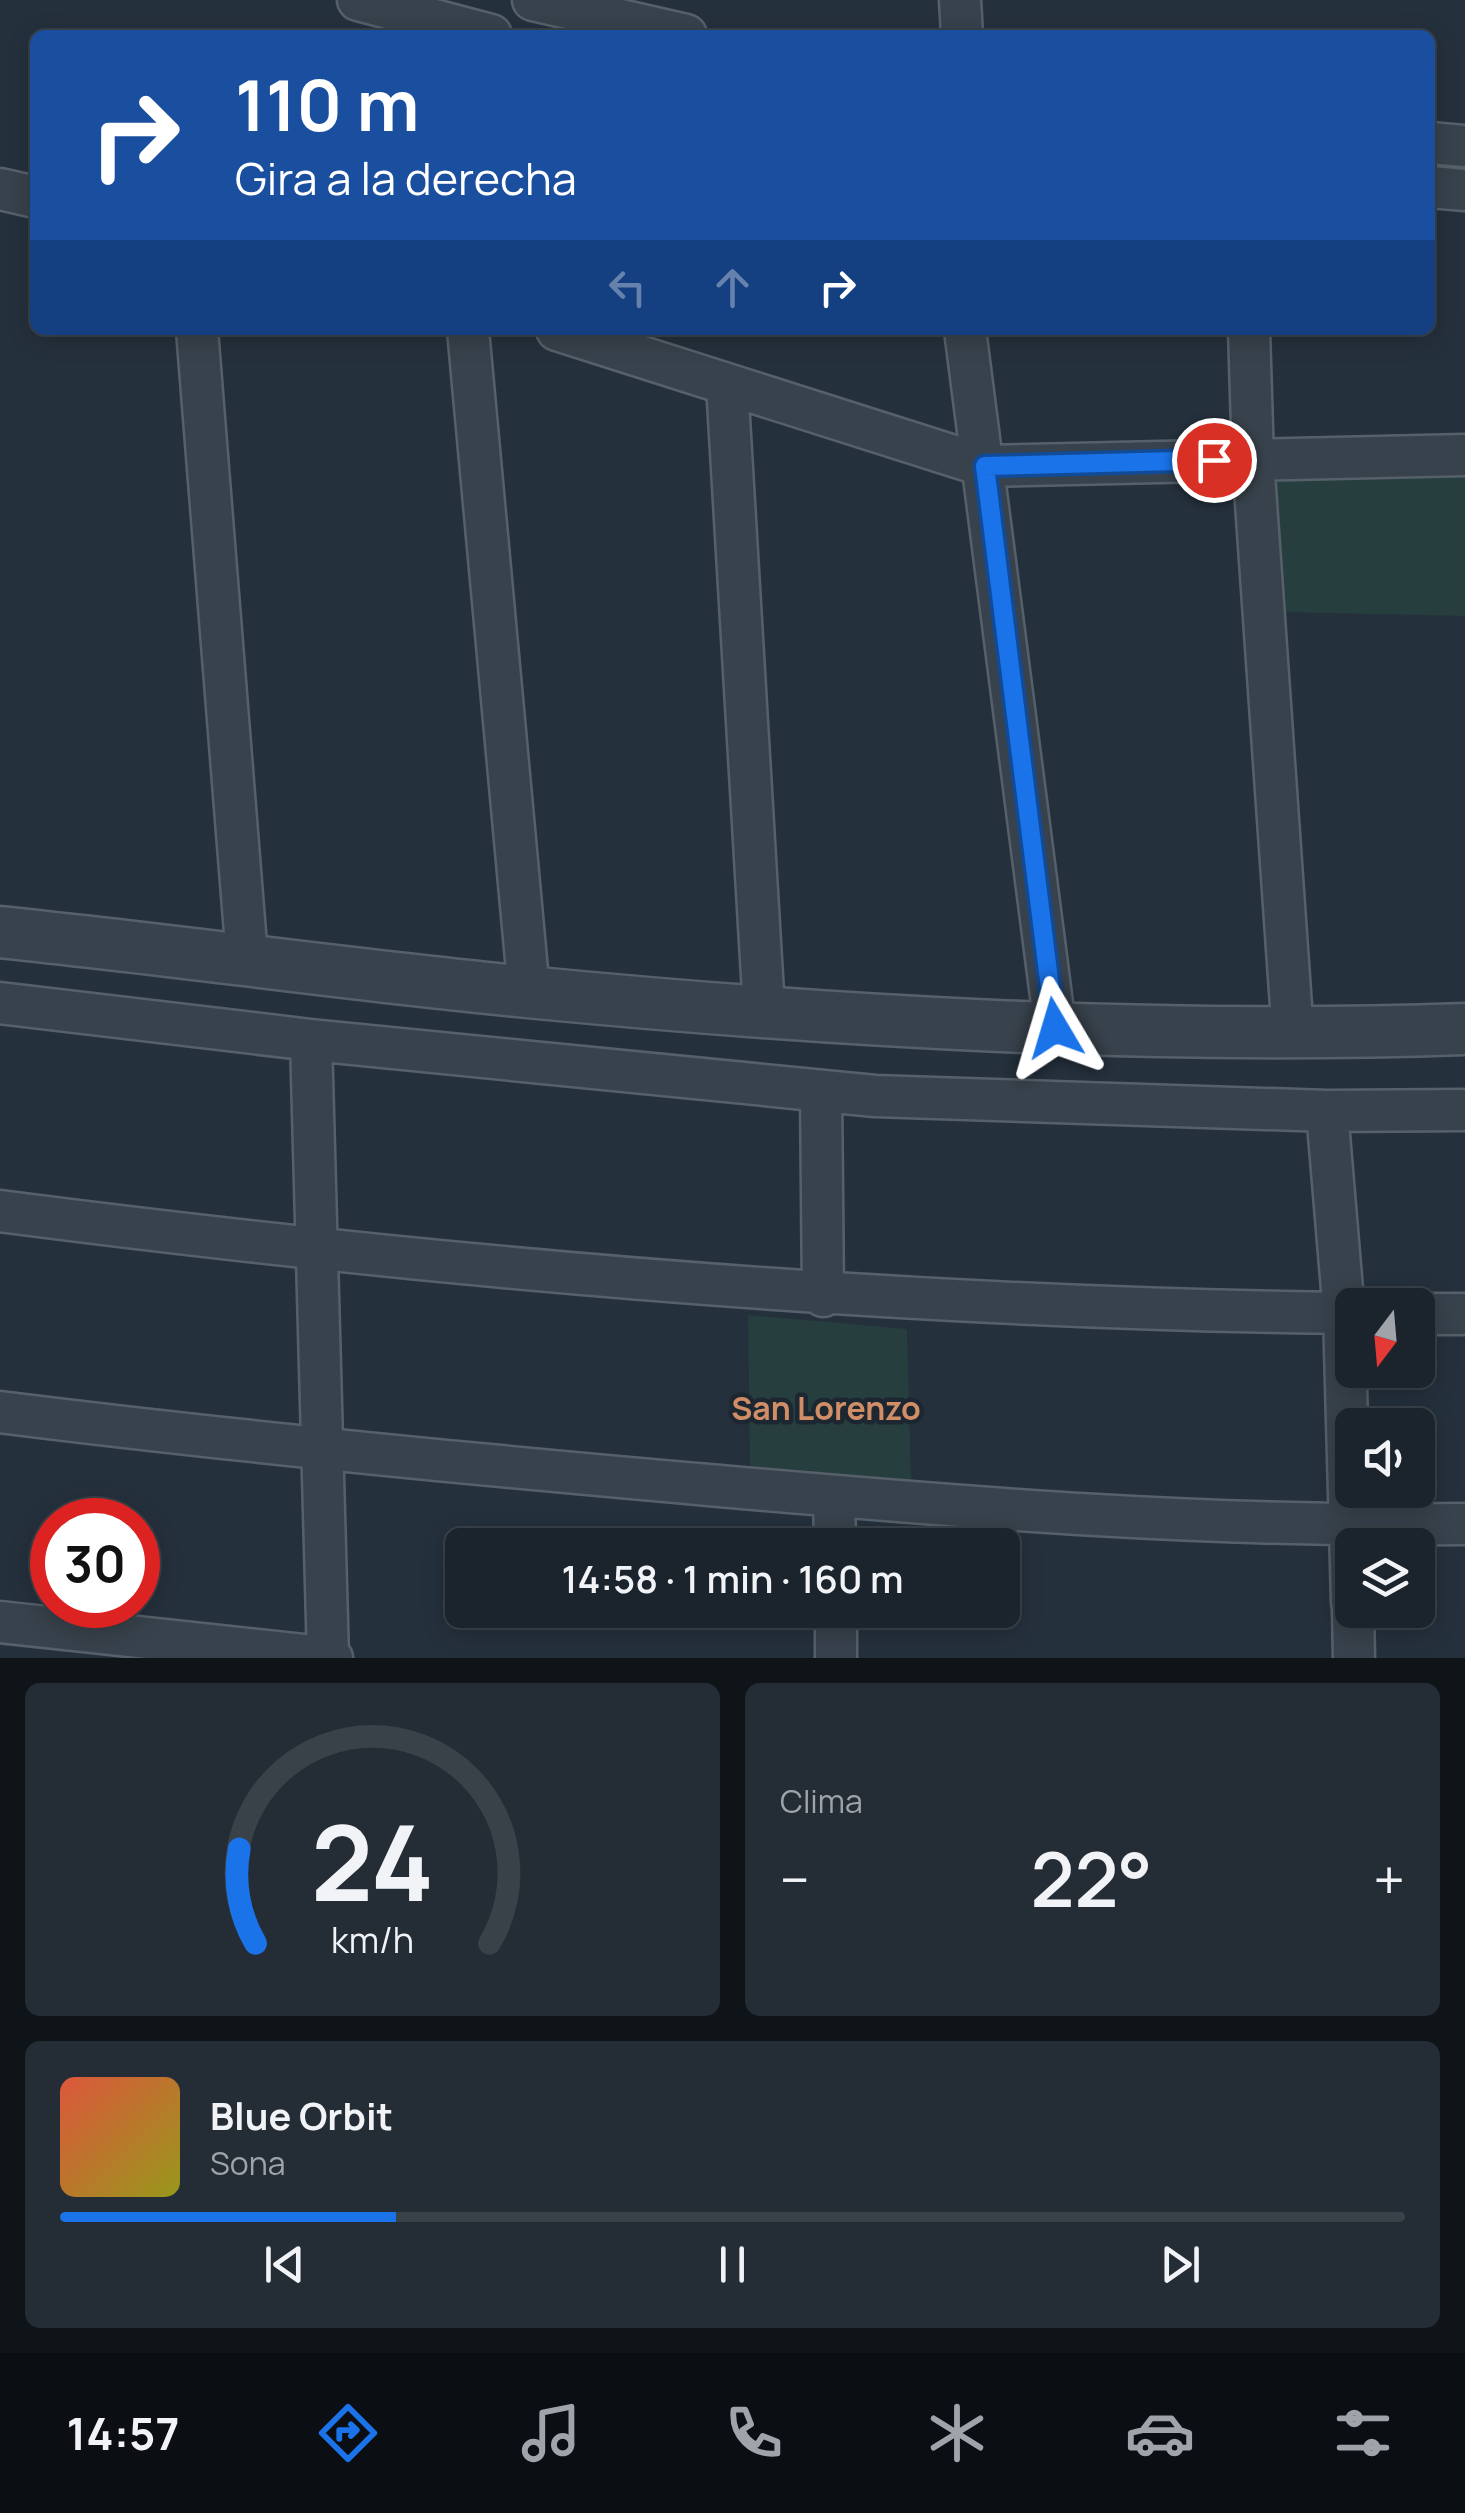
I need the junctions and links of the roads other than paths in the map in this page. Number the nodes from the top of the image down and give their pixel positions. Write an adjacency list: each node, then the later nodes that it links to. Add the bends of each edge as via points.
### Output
1 (358, 0): 4 (street)
2 (533, 0): 6 (street)
3 (960, 0): 7 (street)
4 (438, 11): 5 (street)
5 (480, 30)
6 (664, 30)
7 (962, 30)
8 (1435, 143): 9 (street)
9 (1465, 146)
10 (1435, 187): 12 (street)
11 (0, 189): 13 (street)
12 (1465, 190)
13 (30, 197)
14 (198, 335): 24 (street)
15 (468, 335): 25 (street)
16 (572, 335): 19 (street)
17 (967, 335): 22 (street)
18 (1249, 335): 21 (street)
19 (727, 384): 22 (street); 27 (street)
20 (1465, 455): 21 (street)
21 (1252, 460): 22 (street); 30 (street)
22 (985, 466): 28 (street)
23 (0, 932): 24 (street)
24 (248, 958): 25 (street)
25 (529, 992): 27 (street)
26 (0, 1004): 31 (street)
27 (764, 1010): 28 (street)
28 (1055, 1028): 30 (street)
29 (1465, 1029): 30 (street)
30 (1293, 1035)
31 (311, 1040): 32 (street); 36 (street)
32 (821, 1091): 34 (street); 38 (street)
33 (1465, 1110): 34 (street)
34 (1327, 1111): 37 (street)
35 (0, 1211): 36 (street)
36 (317, 1252): 38 (street); 44 (street)
37 (1345, 1288)
38 (823, 1296): 39 (street)
39 (1335, 1313)
40 (1435, 1314): 41 (street)
41 (1465, 1314)
42 (1349, 1388): 47 (street)
43 (0, 1412): 44 (street)
44 (322, 1451): 45 (street); 52 (street)
45 (834, 1496): 47 (street, via 1016,1512); 48 (street)
46 (1465, 1524): 47 (street)
47 (1350, 1526)
48 (835, 1528)
49 (0, 1622): 52 (street)
50 (836, 1628): 53 (street)
51 (1353, 1628): 54 (street)
52 (330, 1658)
53 (836, 1658)
54 (1354, 1658)

